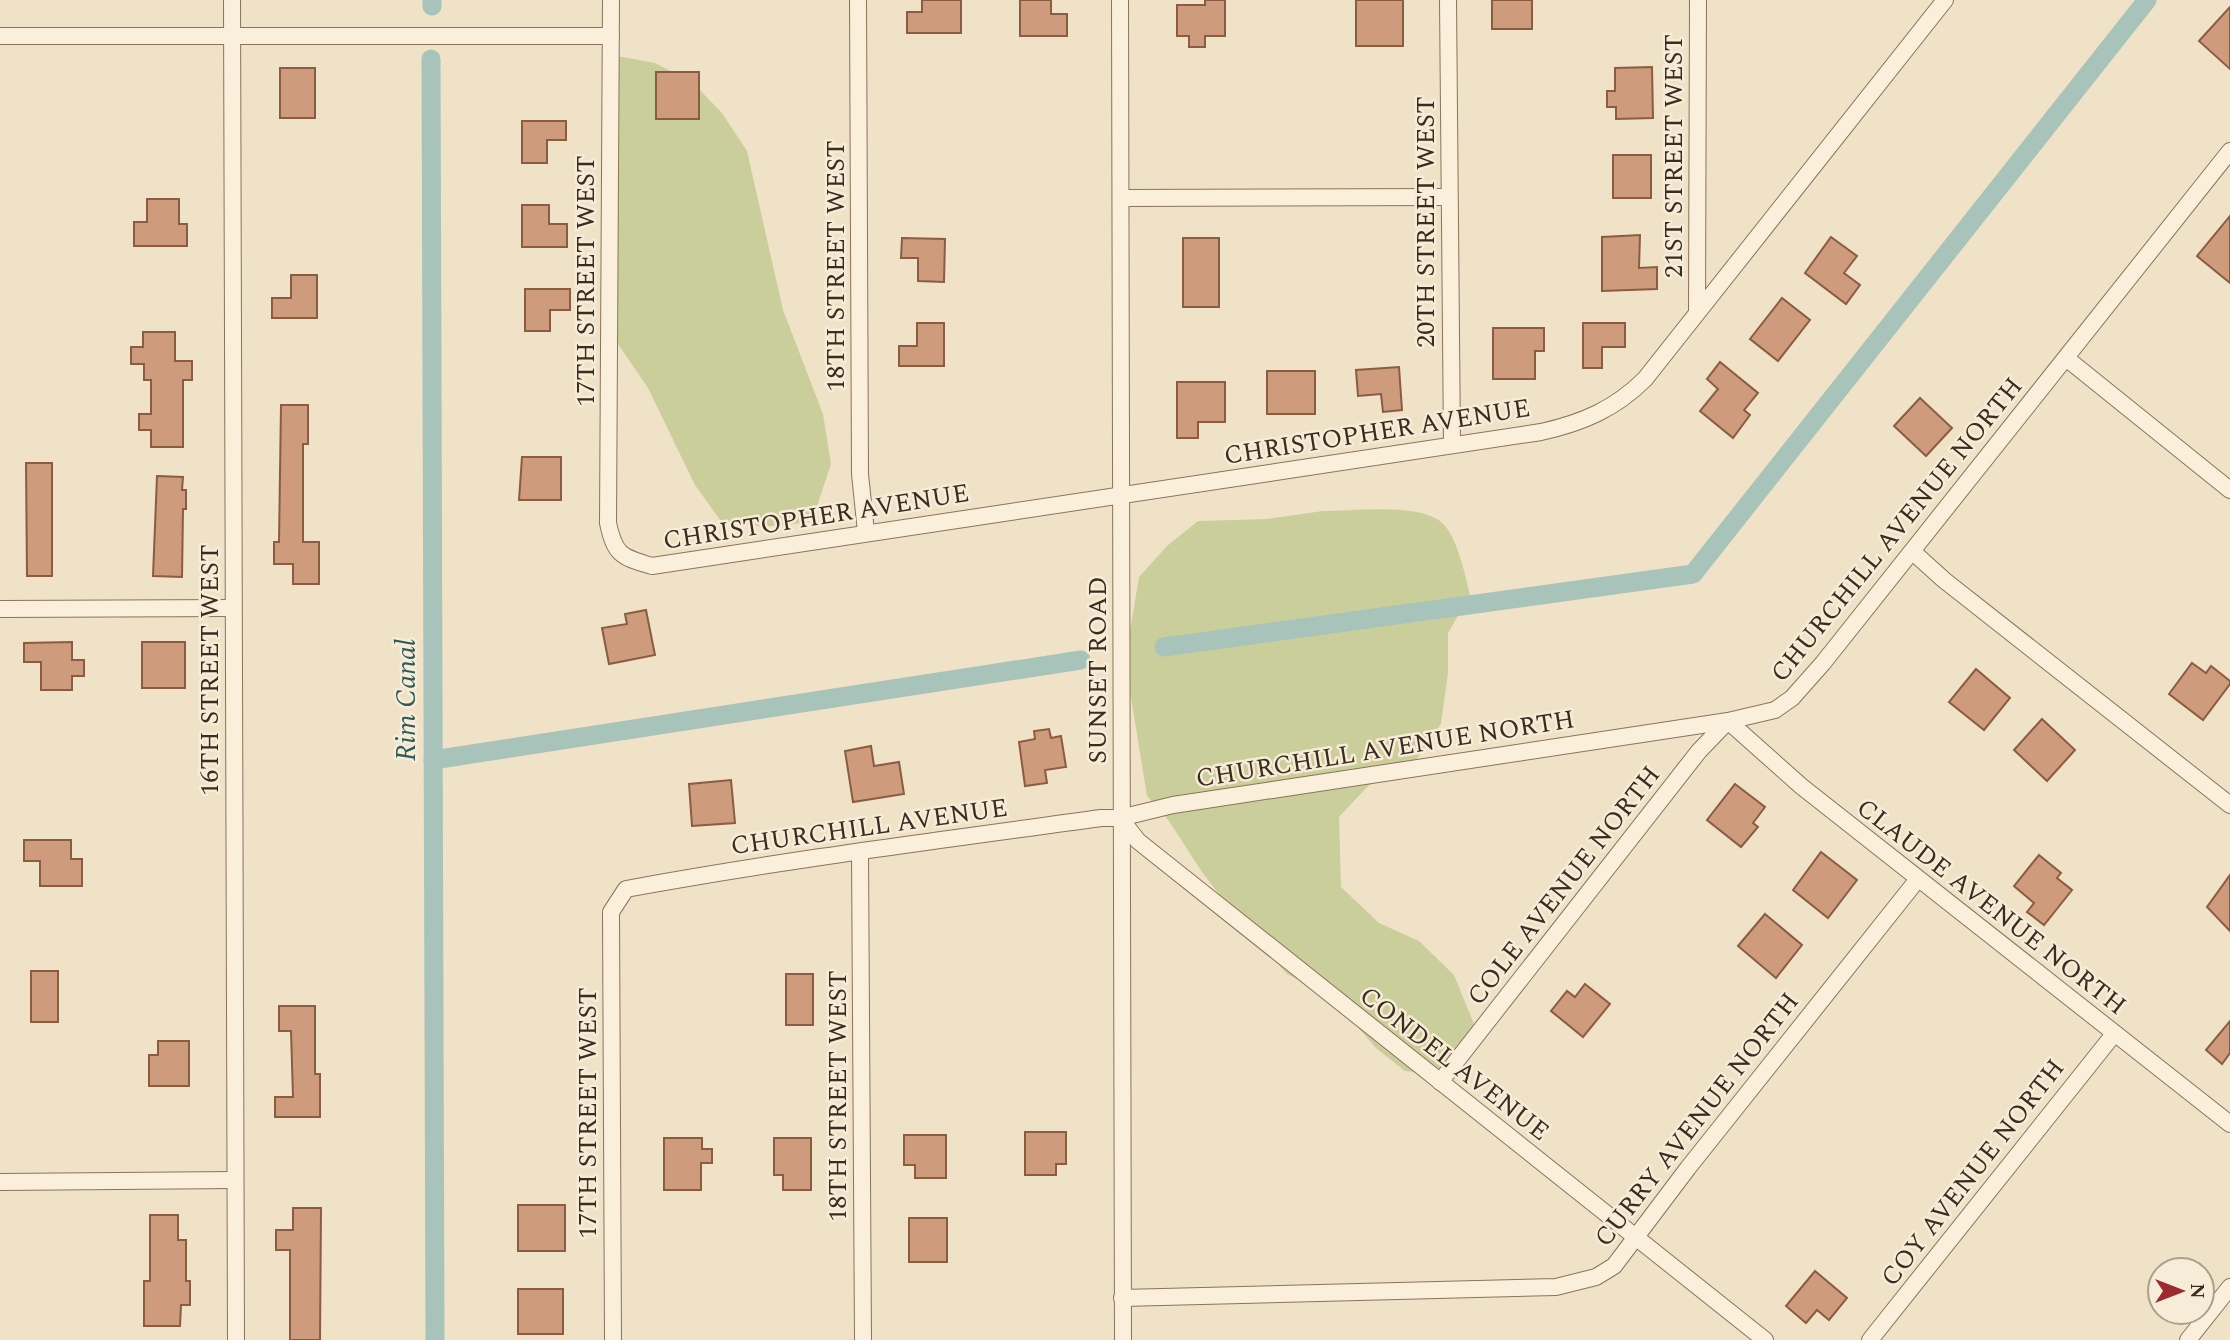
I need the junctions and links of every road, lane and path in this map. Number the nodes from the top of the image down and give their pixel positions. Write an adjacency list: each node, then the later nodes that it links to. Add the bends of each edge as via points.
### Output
1 (232, 0): 8 (street, 16TH STREET WEST)
2 (611, 0): 10 (street, 17TH STREET WEST)
3 (859, 0): 19 (street, 18TH STREET WEST, via 860,474)
4 (1120, 0): 13 (street, SUNSET ROAD)
5 (1448, 0): 12 (street, 20TH STREET WEST)
6 (1698, 0): 14 (street, 21ST STREET WEST)
7 (1945, 0): 14 (street, CHRISTOPHER AVENUE)
8 (232, 35): 9 (street); 10 (street); 22 (street, 16TH STREET WEST)
9 (0, 36)
10 (611, 36): 21 (street, 17TH STREET WEST, via 608,523 612,543)
11 (2227, 160): 15 (street, CHURCHILL AVENUE NORTH)
12 (1449, 197): 13 (street); 16 (street, 20TH STREET WEST)
13 (1121, 198): 18 (street, SUNSET ROAD)
14 (1697, 312): 16 (street, CHRISTOPHER AVENUE, via 1645,379 1609,408 1564,427)
15 (2066, 358): 17 (street); 20 (street, CHURCHILL AVENUE NORTH)
16 (1452, 444): 18 (street, CHRISTOPHER AVENUE)
17 (2230, 489)
18 (1122, 494): 19 (street, CHRISTOPHER AVENUE); 26 (street, SUNSET ROAD)
19 (866, 532): 21 (street, CHRISTOPHER AVENUE, via 652,566)
20 (1913, 552): 24 (street, CHURCHILL AVENUE NORTH, via 1792,698 1775,710); 25 (street)
21 (625, 558)
22 (233, 608): 23 (street); 33 (street, 16TH STREET WEST)
23 (0, 609)
24 (1728, 721): 26 (street, CHURCHILL AVENUE NORTH, via 1172,805); 28 (street, CLAUDE AVENUE NORTH, via 1801,786); 31 (street, COLE AVENUE NORTH, via 1699,751)
25 (2230, 806)
26 (1120, 818): 27 (street, CHURCHILL AVENUE); 31 (street, CONDEL AVENUE, via 1138,841); 37 (street, SUNSET ROAD)
27 (860, 853): 29 (street, CHURCHILL AVENUE); 40 (street, 18TH STREET WEST)
28 (1919, 879): 30 (street, CLAUDE AVENUE NORTH); 35 (street, CURRY AVENUE NORTH)
29 (626, 889): 39 (street, 17TH STREET WEST, via 611,912)
30 (2114, 1034): 32 (street, CLAUDE AVENUE NORTH); 43 (street, COY AVENUE NORTH)
31 (1440, 1082): 35 (street, CONDEL AVENUE)
32 (2230, 1124)
33 (235, 1180): 34 (street); 38 (street, 16TH STREET WEST)
34 (0, 1182)
35 (1635, 1236): 37 (street, CURRY AVENUE NORTH, via 1614,1266 1587,1280 1556,1287); 42 (street, CONDEL AVENUE)
36 (2230, 1287): 44 (street)
37 (1122, 1298): 41 (street, SUNSET ROAD)
38 (236, 1340)
39 (613, 1340)
40 (863, 1340)
41 (1123, 1340)
42 (1765, 1340)
43 (1870, 1340)
44 (2189, 1340)

